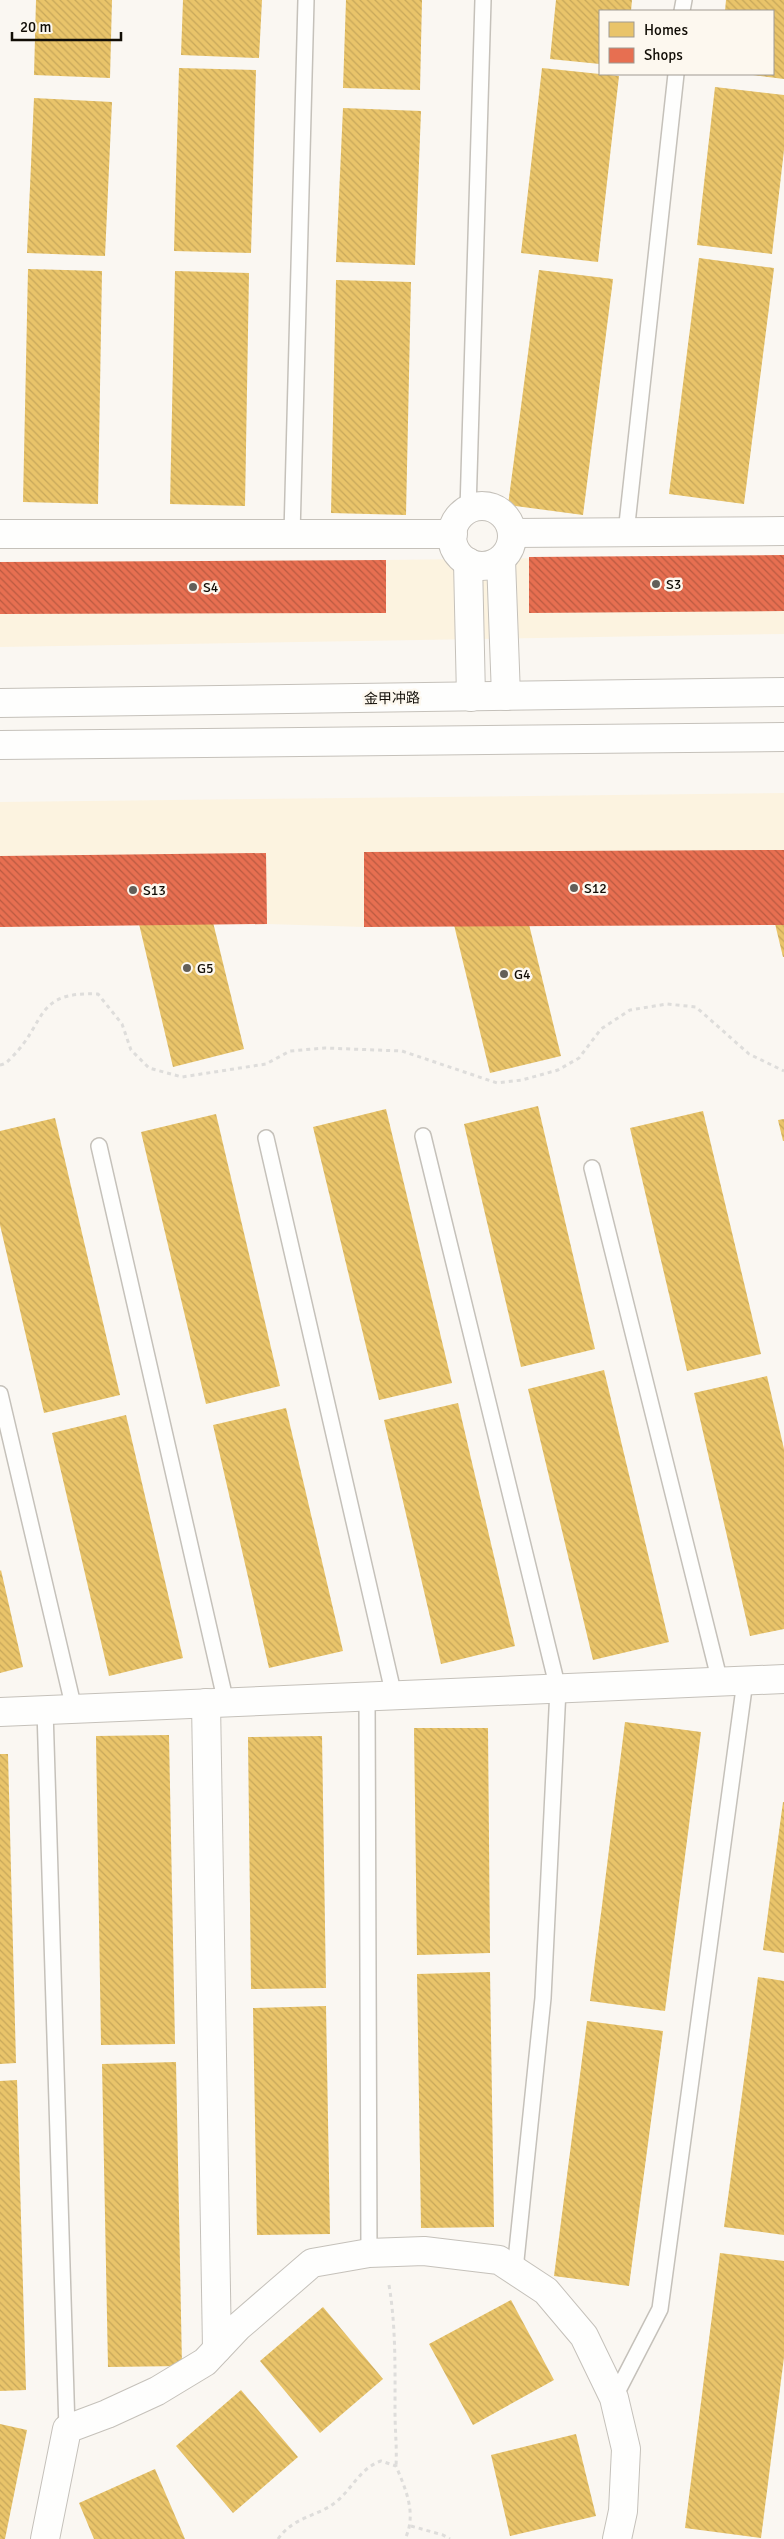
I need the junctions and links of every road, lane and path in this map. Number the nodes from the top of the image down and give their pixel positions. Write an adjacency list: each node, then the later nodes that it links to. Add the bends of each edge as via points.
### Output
1 (306, 0): 9 (lane)
2 (483, 0): 4 (lane)
3 (676, 75): 6 (lane)
4 (468, 510): 7 (street, via 487,507 496,510 509,524); 10 (street, via 455,524)
5 (784, 531): 6 (street)
6 (626, 532): 7 (street)
7 (512, 533): 11 (street, via 508,552)
8 (0, 534): 9 (street)
9 (292, 534): 10 (street)
10 (453, 534): 12 (street, via 458,553)
11 (501, 560): 12 (street, via 482,566); 14 (street)
12 (468, 562): 15 (street)
13 (784, 692): 14 (street, 金甲冲路)
14 (506, 696): 15 (street, 金甲冲路)
15 (471, 697): 16 (street, 金甲冲路)
16 (0, 703)
17 (784, 737): 18 (street)
18 (0, 745)
19 (0, 1065): 20 (path, via 5,1065 24,1046 36,1022 51,1003 75,993 98,994 122,1024 131,1050 149,1068 182,1077 257,1066 290,1051 325,1048 402,1051 497,1083 522,1080 558,1070 579,1058 601,1029 630,1010 667,1004 696,1007 749,1054)
20 (784, 1070)
21 (424, 1136): 28 (lane)
22 (266, 1138): 29 (lane)
23 (100, 1146): 31 (lane)
24 (592, 1168): 27 (lane)
25 (0, 1394): 32 (lane)
26 (784, 1679): 27 (street)
27 (732, 1682): 28 (street); 38 (lane, via 660,2309)
28 (558, 1689): 29 (street); 36 (lane, via 544,1998)
29 (394, 1696): 30 (street)
30 (366, 1697): 31 (street); 35 (lane)
31 (216, 1703): 32 (street); 37 (street)
32 (74, 1709): 33 (street)
33 (45, 1710): 34 (street); 39 (lane)
34 (0, 1712)
35 (369, 2253): 36 (street, via 424,2251 499,2260); 37 (street, via 312,2263 238,2326); 40 (path, via 388,2282 393,2311)
36 (515, 2270): 38 (street, via 546,2291 584,2336)
37 (217, 2349): 39 (street, via 205,2362 157,2391)
38 (614, 2398): 46 (street, via 626,2450)
39 (67, 2429): 42 (street)
40 (396, 2466): 41 (path, via 410,2502); 43 (path, via 381,2461 369,2465 335,2502 285,2529)
41 (411, 2526): 44 (path); 45 (path)
42 (44, 2539)
43 (278, 2539)
44 (405, 2539)
45 (450, 2539)
46 (617, 2539)

